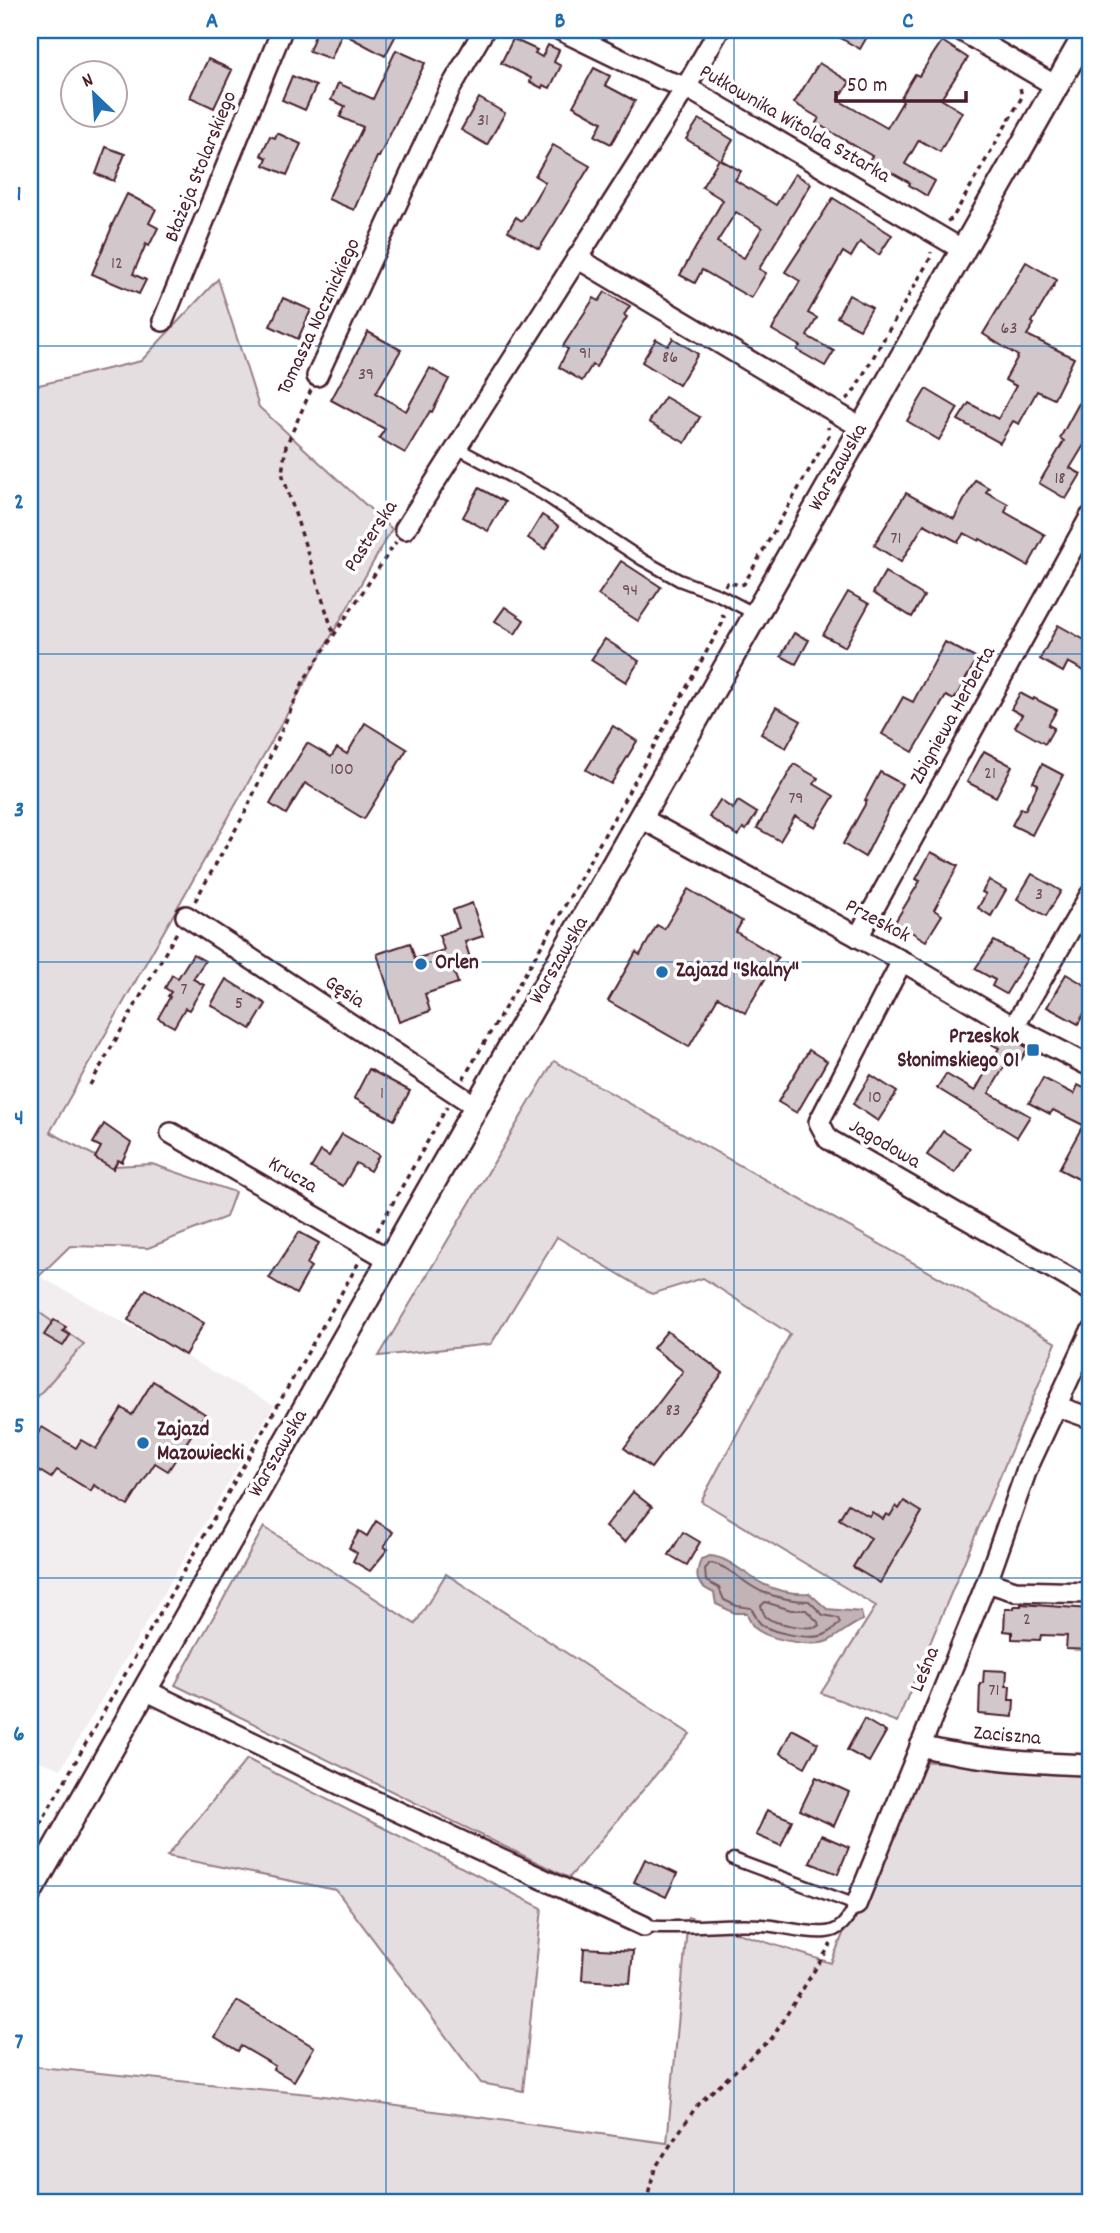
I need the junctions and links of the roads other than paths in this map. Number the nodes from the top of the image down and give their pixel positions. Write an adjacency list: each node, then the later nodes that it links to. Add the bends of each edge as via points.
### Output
1 (282, 30): 11 (street, Błażeja Stolarskiego)
2 (484, 30): 12 (street, Tomasza Nocznickiego, via 450,89)
3 (560, 30): 8 (street, Pułkownika Witolda Sztarka)
4 (719, 30): 8 (street, Pasterska)
5 (960, 30): 7 (street)
6 (1088, 30): 7 (street, Warszawska)
7 (1056, 86): 9 (street, Warszawska)
8 (686, 87): 9 (street, Pułkownika Witolda Sztarka); 10 (street, Pasterska)
9 (963, 250): 13 (street, Warszawska)
10 (578, 258): 13 (street); 14 (street, Pasterska)
11 (163, 321)
12 (317, 376)
13 (862, 428): 17 (street, Warszawska)
14 (457, 448): 16 (street, Pasterska); 17 (lane, via 543,494 679,580)
15 (1090, 517): 21 (street, Zbigniewa Herberta)
16 (405, 529)
17 (756, 614): 18 (street, Warszawska)
18 (640, 818): 21 (street, Przeskok); 25 (street, Warszawska)
19 (1090, 895): 23 (street)
20 (186, 916): 25 (street, Gęsia)
21 (858, 937): 22 (street, Przeskok)
22 (902, 961): 23 (street, Przeskok); 28 (street, Jagodowa, via 819,1122 828,1139)
23 (1014, 1027): 24 (street, Przeskok)
24 (1090, 1066)
25 (477, 1107): 27 (street, Warszawska)
26 (171, 1132): 27 (street, Krucza)
27 (390, 1260): 34 (street, Warszawska)
28 (1090, 1290)
29 (1090, 1332): 30 (street, Leśna)
30 (1056, 1406): 31 (street); 32 (street, Leśna, via 1027,1469)
31 (1090, 1418)
32 (986, 1582): 33 (street, via 1015,1591); 35 (street, Leśna)
33 (1090, 1593)
34 (145, 1690): 38 (street, Warszawska); 40 (street)
35 (920, 1746): 36 (street, Zaciszna, via 1024,1763); 39 (street, Leśna)
36 (1090, 1765)
37 (733, 1859): 39 (lane)
38 (30, 1892)
39 (856, 1905): 40 (lane, via 842,1927 827,1933 761,1924)
40 (644, 1926)

